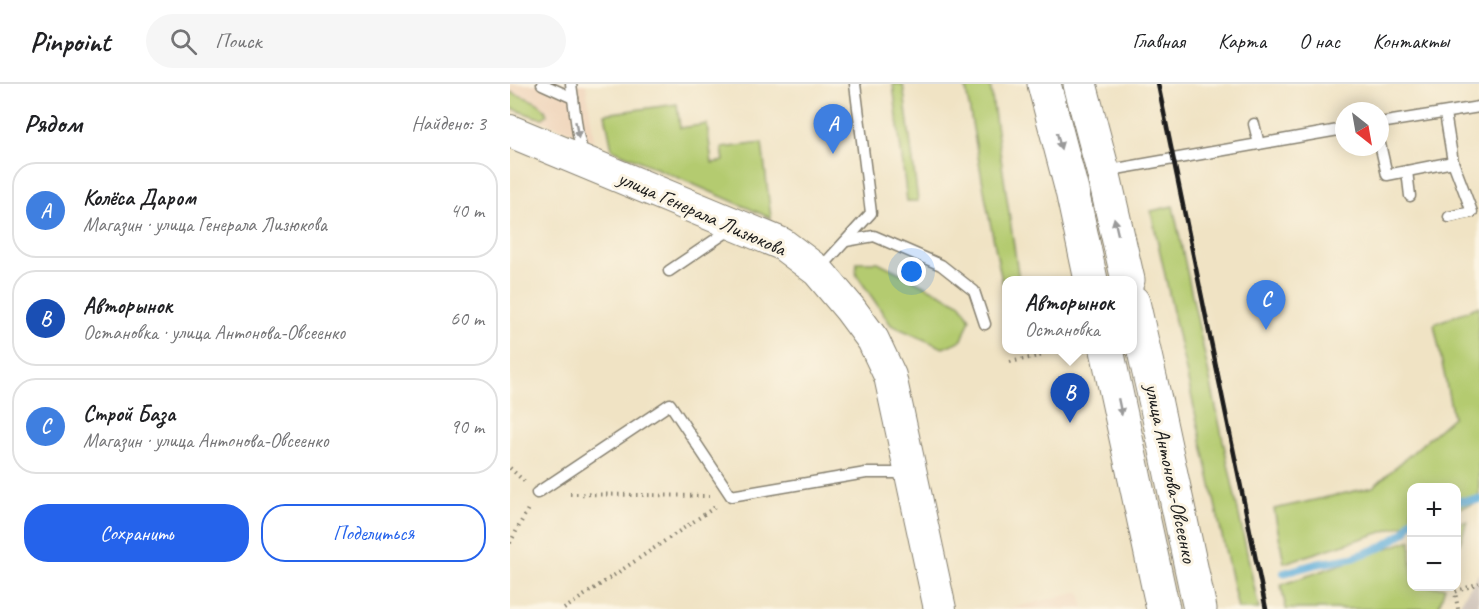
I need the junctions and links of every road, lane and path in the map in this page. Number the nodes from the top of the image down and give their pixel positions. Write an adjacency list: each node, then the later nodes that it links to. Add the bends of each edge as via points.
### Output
1 (542, 84): 6 (lane)
2 (571, 84): 6 (lane)
3 (855, 84): 22 (lane, via 870,213)
4 (1044, 84): 18 (highway, one-way to 18)
5 (1080, 84): 18 (highway)
6 (573, 98): 15 (lane, one-way to 15)
7 (1479, 107): 8 (lane)
8 (1445, 113): 9 (lane); 16 (lane)
9 (1389, 122)
10 (1254, 124): 13 (lane)
11 (510, 131): 15 (street, улица Генерала Лизюкова)
12 (1335, 131): 13 (lane)
13 (1259, 144): 18 (lane)
14 (1383, 156): 17 (lane, via 1387,175)
15 (585, 162): 21 (street, улица Генерала Лизюкова)
16 (1453, 162): 17 (lane); 20 (lane, via 1472,212)
17 (1407, 171): 19 (lane)
18 (1086, 175): 25 (highway); 26 (highway, one-way to 18)
19 (1410, 196)
20 (1449, 217)
21 (736, 225): 23 (street, улица Генерала Лизюкова, via 782,244); 24 (lane)
22 (846, 241): 23 (lane); 28 (lane, via 874,236 941,265 974,291)
23 (818, 271): 32 (street, улица Генерала Лизюкова, via 873,340 890,376)
24 (669, 272)
25 (1092, 276)
26 (1126, 276)
27 (1137, 320): 40 (highway, улица Антонова-Овсеенко)
28 (985, 324)
29 (1108, 354): 39 (highway, улица Антонова-Овсеенко, one-way to 39)
30 (1044, 356): 31 (path)
31 (1010, 362)
32 (911, 473): 34 (lane, via 866,473); 38 (street, улица Генерала Лизюкова)
33 (537, 493): 34 (path); 34 (lane, via 670,404); 35 (path)
34 (731, 496): 37 (path)
35 (510, 543)
36 (1479, 583): 41 (path, via 1455,592)
37 (564, 609)
38 (939, 609)
39 (1163, 609)
40 (1200, 609)
41 (1458, 609)

